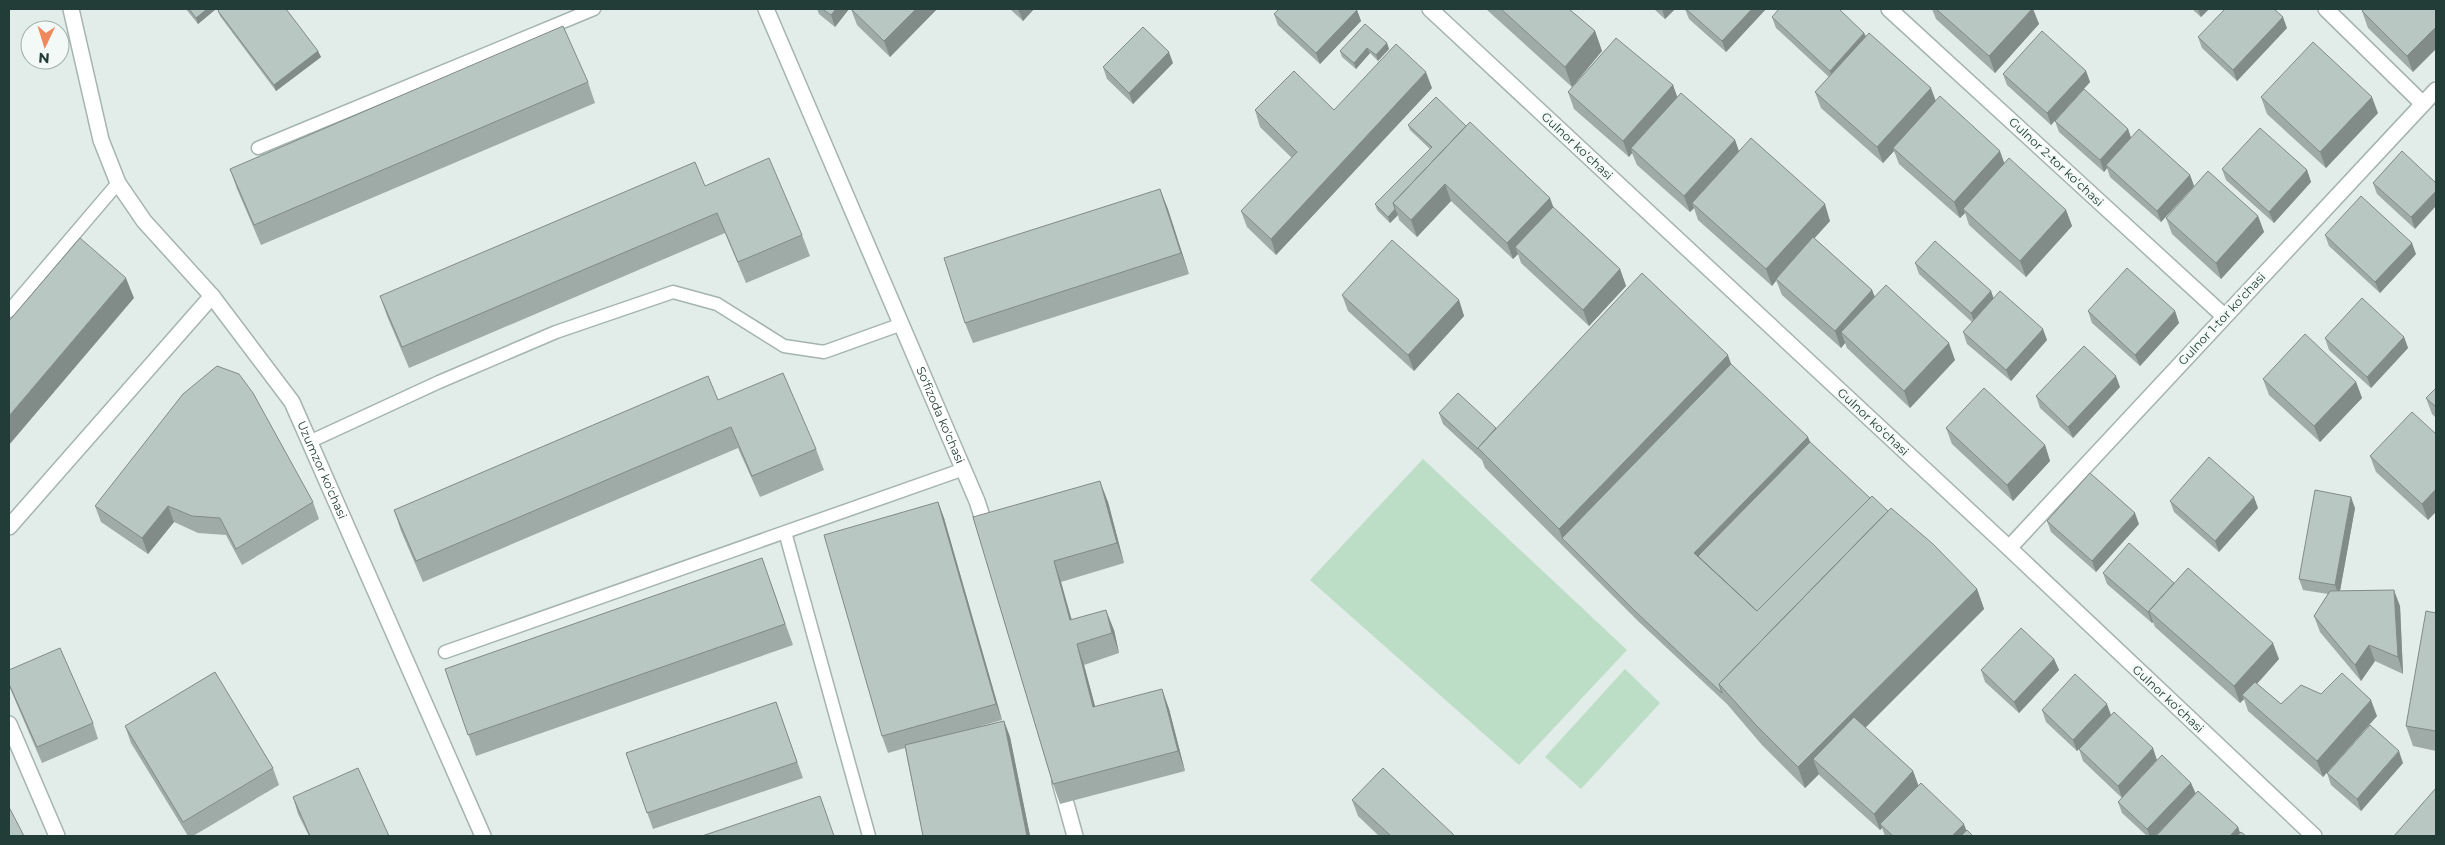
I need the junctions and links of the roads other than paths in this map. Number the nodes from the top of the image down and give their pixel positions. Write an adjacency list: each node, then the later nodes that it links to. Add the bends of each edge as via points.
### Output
1 (71, 9): 10 (street, Uzumzor ko'chasi, via 101,140)
2 (594, 9): 9 (lane)
3 (766, 9): 14 (street, So'fizoda ko'chasi)
4 (1430, 9): 19 (street, Gulnor koʻchasi)
5 (1889, 9): 13 (street, Gulnor 2-tor koʻchasi)
6 (2326, 9): 8 (street)
7 (2436, 90): 8 (street, Gulnor 1-tor koʻchasi)
8 (2423, 104): 13 (street, Gulnor 1-tor koʻchasi)
9 (258, 148)
10 (118, 183): 11 (street, Uzumzor ko'chasi, via 144,221); 12 (lane)
11 (212, 296): 15 (street, Uzumzor ko'chasi, via 292,402); 17 (street)
12 (9, 311)
13 (2224, 316): 19 (street, Gulnor 1-tor koʻchasi)
14 (902, 324): 15 (lane, via 824,352 784,346 717,304 673,292 556,332); 16 (street, So'fizoda ko'chasi)
15 (309, 442): 25 (street, Uzumzor ko'chasi)
16 (964, 469): 18 (lane); 20 (street, So'fizoda ko'chasi)
17 (9, 527)
18 (785, 532): 21 (lane); 26 (lane)
19 (2009, 548): 28 (street, Gulnor koʻchasi)
20 (991, 549)
21 (445, 652)
22 (9, 724): 24 (street)
23 (1056, 769): 27 (street)
24 (57, 836)
25 (483, 836)
26 (869, 836)
27 (1075, 836)
28 (2314, 836)

